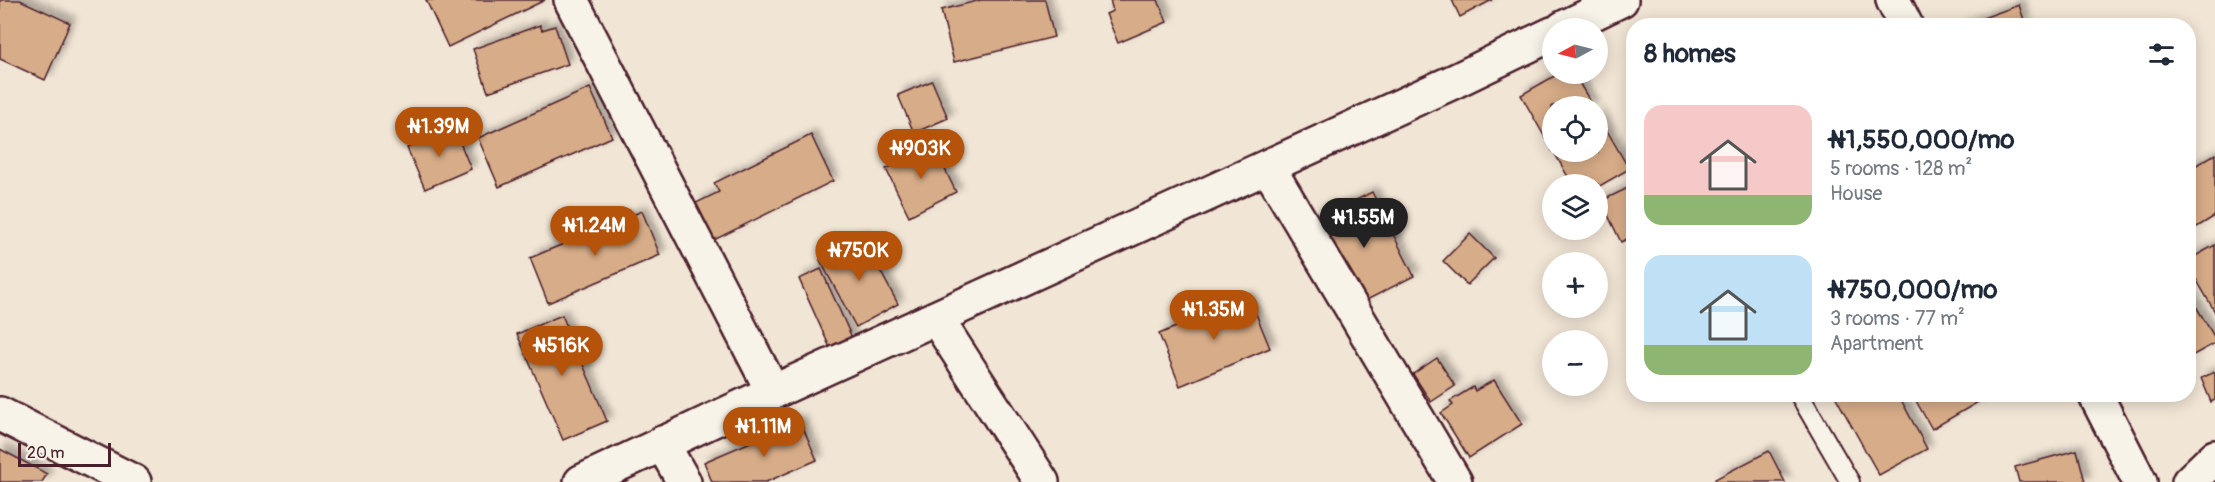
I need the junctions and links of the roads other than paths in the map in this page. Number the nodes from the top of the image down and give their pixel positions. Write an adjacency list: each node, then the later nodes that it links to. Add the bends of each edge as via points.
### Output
1 (571, 0): 9 (street)
2 (1621, 0): 4 (street)
3 (1893, 0): 5 (street)
4 (1584, 18)
5 (1902, 18)
6 (1542, 39): 7 (street)
7 (1268, 167): 8 (street); 19 (street)
8 (936, 318): 9 (street); 18 (street)
9 (773, 392): 13 (street)
10 (1803, 402): 20 (lane)
11 (2099, 402): 21 (street)
12 (0, 414): 15 (street)
13 (662, 443): 16 (street); 17 (street)
14 (2215, 457): 22 (street)
15 (134, 482)
16 (581, 482)
17 (684, 482)
18 (1042, 482)
19 (1455, 482)
20 (1850, 482)
21 (2140, 482)
22 (2189, 482)

